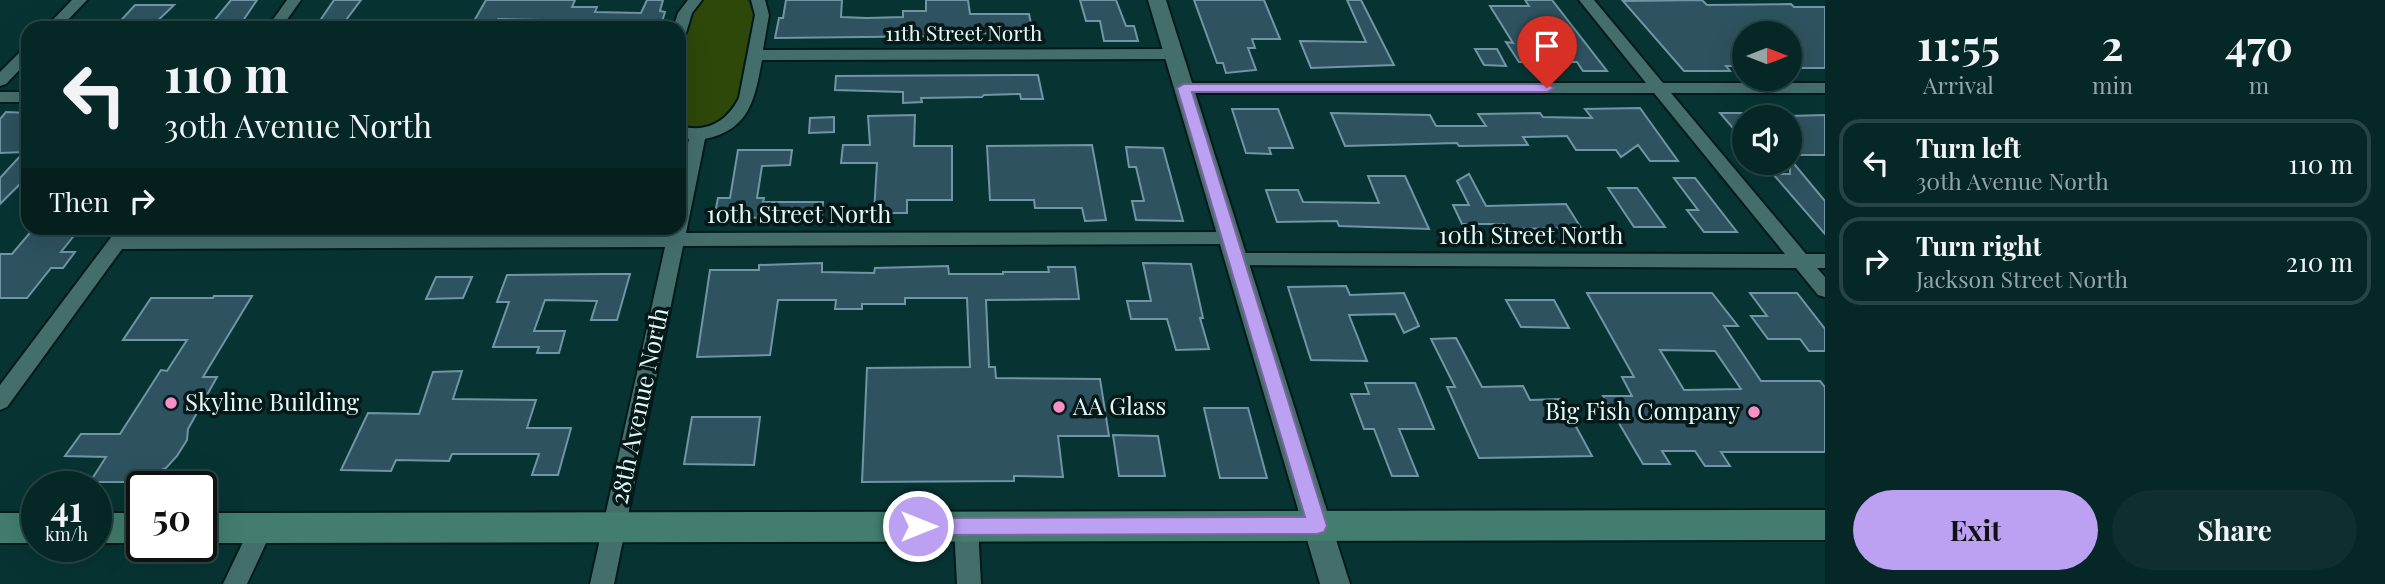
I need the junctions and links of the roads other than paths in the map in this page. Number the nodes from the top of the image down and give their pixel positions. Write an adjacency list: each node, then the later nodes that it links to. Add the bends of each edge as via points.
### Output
1 (80, 0): 7 (street)
2 (295, 0): 8 (street)
3 (695, 0): 9 (street)
4 (758, 0): 11 (street, via 762,15)
5 (1157, 0): 10 (street)
6 (1586, 0): 15 (street)
7 (59, 21)
8 (279, 21)
9 (683, 21)
10 (1174, 54): 11 (street, 11th Street North); 14 (street)
11 (755, 55): 20 (street, via 742,109 724,126)
12 (21, 59): 13 (street)
13 (0, 80)
14 (1184, 88): 15 (street); 25 (street)
15 (1659, 88): 16 (street); 26 (street)
16 (1825, 88)
17 (0, 97): 18 (street)
18 (21, 97)
19 (686, 132): 20 (street)
20 (698, 135): 21 (street, 28th Avenue North)
21 (686, 189)
22 (686, 230): 25 (street, 10th Street North)
23 (122, 235): 29 (street)
24 (676, 235): 33 (street, 28th Avenue North)
25 (1233, 249): 26 (street, 10th Street North); 32 (street)
26 (1801, 261): 27 (street, 10th Street North); 28 (street)
27 (1825, 261)
28 (1825, 290)
29 (0, 401)
30 (1825, 525): 32 (main road)
31 (966, 526): 32 (main road); 33 (main road); 40 (street)
32 (1317, 526): 41 (street)
33 (614, 527): 37 (main road); 39 (street, 28th Avenue North)
34 (0, 528): 35 (main road)
35 (21, 528)
36 (217, 528): 37 (main road)
37 (261, 528): 38 (street)
38 (234, 584)
39 (602, 584)
40 (968, 584)
41 (1335, 584)

